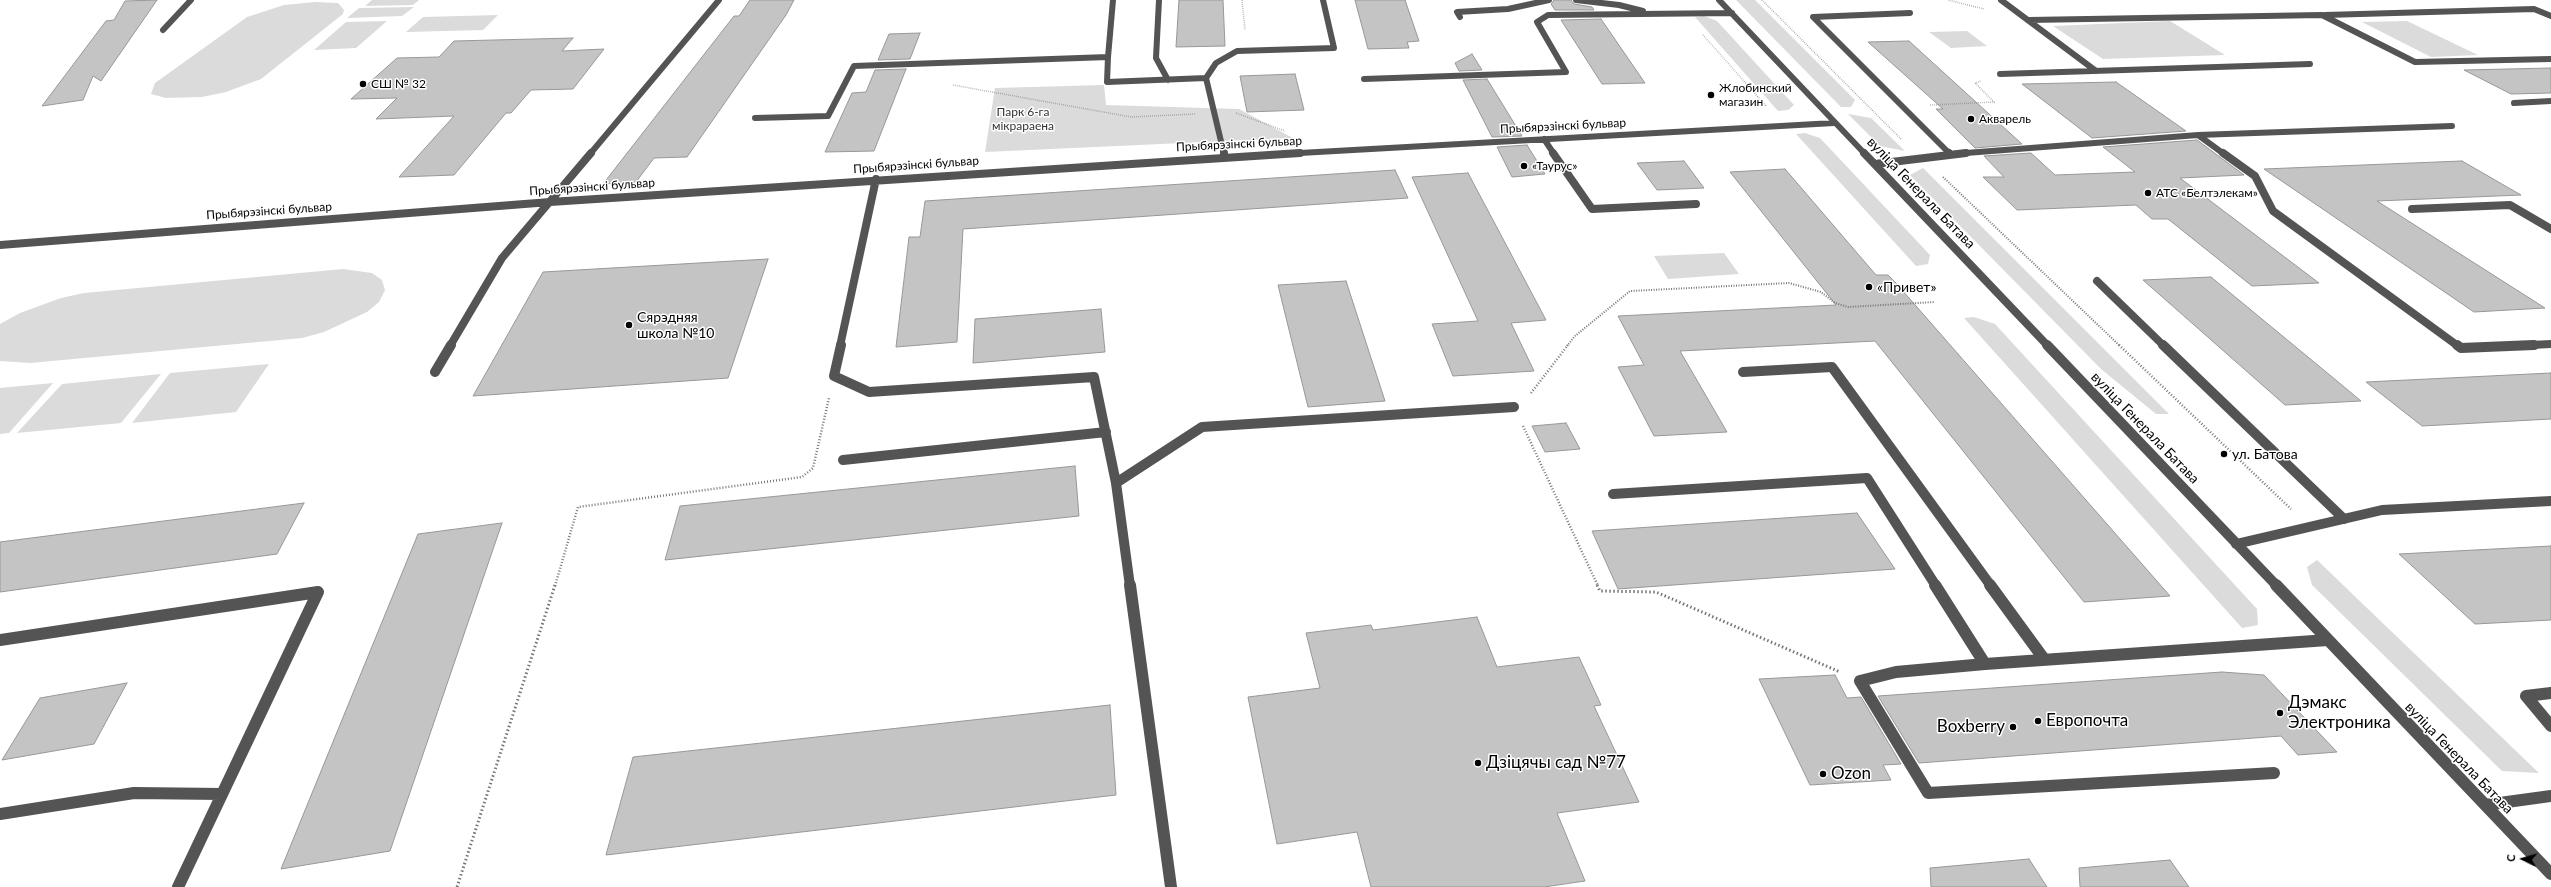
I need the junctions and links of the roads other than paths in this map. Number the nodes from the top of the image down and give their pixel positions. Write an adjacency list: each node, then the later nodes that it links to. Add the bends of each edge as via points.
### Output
1 (191, 0): 17 (street)
2 (719, 0): 37 (street)
3 (1113, 0): 18 (street)
4 (1159, 0): 25 (street, via 1156,58)
5 (1323, 0): 23 (street, via 1334,48 1237,51 1216,63)
6 (1549, 0): 15 (street, via 1508,9 1457,12)
7 (1576, 0): 12 (street, via 1619,5)
8 (1719, 0): 10 (street, вуліца Генерала Батава)
9 (2001, 0): 16 (street)
10 (1732, 13): 12 (street); 29 (street, вуліца Генерала Батава)
11 (1910, 13): 33 (street, via 1813,17)
12 (1657, 14): 24 (street, via 1548,16 1537,22 1566,72)
13 (2322, 16): 14 (street, via 2534,9); 16 (street); 19 (street, via 2415,62)
14 (2551, 16)
15 (1460, 17)
16 (2029, 20): 21 (street)
17 (163, 30)
18 (1108, 57): 25 (street, via 1107,82); 28 (street, via 854,66 828,116)
19 (2551, 59)
20 (2310, 64): 21 (street)
21 (2096, 71): 22 (street)
22 (2000, 74)
23 (1206, 78): 25 (street); 34 (street)
24 (1364, 79)
25 (1168, 80)
26 (2551, 101): 27 (street)
27 (2514, 102)
28 (755, 118)
29 (1834, 123): 32 (street, Прыбярэзінскі бульвар); 35 (street, вуліца Генерала Батава)
30 (2452, 126): 31 (street)
31 (2198, 135): 33 (street); 43 (street, via 2255,176 2273,211 2461,348)
32 (1544, 139): 34 (street, Прыбярэзінскі бульвар); 38 (street, via 1592,209)
33 (1950, 154): 35 (street)
34 (1224, 157): 36 (street, Прыбярэзінскі бульвар)
35 (1875, 164): 53 (street, вуліца Генерала Батава)
36 (876, 179): 37 (street, Прыбярэзінскі бульвар); 47 (street, via 834,376 869,392 1094,377)
37 (550, 202): 41 (street, Прыбярэзінскі бульвар); 44 (street, via 502,258)
38 (1696, 204)
39 (2412, 209): 40 (street, via 2510,205)
40 (2551, 229)
41 (0, 245)
42 (2097, 281): 52 (street)
43 (2551, 344)
44 (435, 372)
45 (1744, 372): 56 (street, via 1832,367)
46 (1514, 407): 49 (street, via 1202,427)
47 (1106, 432): 48 (street); 49 (street)
48 (843, 460)
49 (1116, 483): 67 (street)
50 (1613, 494): 57 (street, via 1867,478)
51 (2551, 501): 52 (street, via 2382,510)
52 (2344, 519): 53 (street)
53 (2236, 544): 55 (street, вуліца Генерала Батава)
54 (0, 640): 61 (street, via 318,592)
55 (2328, 640): 56 (street); 63 (street, вуліца Генерала Батава)
56 (2044, 659): 57 (street)
57 (1985, 664): 60 (street, via 1896,672 1860,681 1928,794)
58 (2551, 692): 59 (street, via 2526,696)
59 (2551, 726)
60 (2274, 773)
61 (222, 794): 64 (street, via 134,793); 66 (street)
62 (2551, 796): 63 (street)
63 (2485, 805): 65 (street, вуліца Генерала Батава)
64 (0, 814)
65 (2551, 874)
66 (178, 887)
67 (1171, 887)

